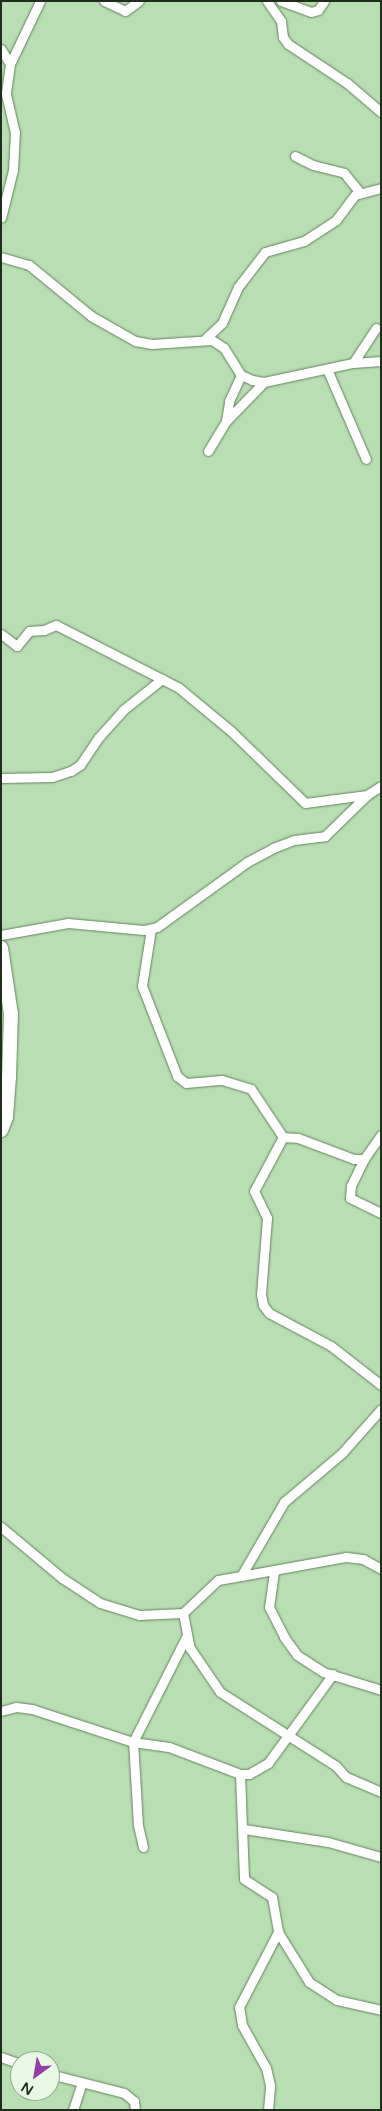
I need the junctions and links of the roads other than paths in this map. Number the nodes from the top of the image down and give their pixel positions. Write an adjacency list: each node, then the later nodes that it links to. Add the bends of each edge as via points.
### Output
1 (40, 1): 8 (street)
2 (104, 1): 3 (street, via 125,11)
3 (140, 1)
4 (267, 1): 9 (street, via 280,21 288,44 347,83)
5 (281, 1): 6 (street, via 315,12)
6 (324, 1)
7 (1, 49): 8 (street)
8 (10, 64): 13 (street, via 6,94 14,118 15,152)
9 (381, 112)
10 (295, 156): 12 (street, via 313,165 344,173)
11 (381, 188): 12 (street)
12 (360, 193): 16 (street, via 327,227 296,245 265,252 238,287 222,323)
13 (1, 218)
14 (1, 256): 16 (street, via 28,266 91,316 135,341 152,344)
15 (376, 328): 18 (street)
16 (206, 338): 20 (street, via 224,348)
17 (381, 361): 18 (street)
18 (353, 363): 19 (street)
19 (327, 370): 21 (street); 24 (street)
20 (241, 376): 21 (street); 22 (street, via 229,401)
21 (264, 382): 22 (street)
22 (226, 421): 23 (street)
23 (208, 451)
24 (366, 459)
25 (1, 634): 26 (street, via 17,646 29,632 56,625)
26 (162, 679): 27 (street, via 123,710 80,765 71,771 52,777); 29 (street, via 179,688 231,731 299,800 313,804)
27 (1, 778)
28 (381, 786): 29 (street)
29 (367, 795): 30 (street, via 325,836 294,840 273,848)
30 (152, 929): 31 (street, via 68,923); 35 (street, via 142,986 177,1076 186,1083 222,1080 251,1089)
31 (1, 935)
32 (1, 948): 33 (main road, via 10,1014)
33 (4, 1124)
34 (381, 1134): 36 (street)
35 (283, 1137): 36 (street, via 298,1138 344,1157); 38 (street, via 254,1191 267,1218 261,1294 263,1305 269,1313 331,1346)
36 (364, 1159): 37 (street, via 351,1186 350,1198)
37 (381, 1213)
38 (381, 1385)
39 (381, 1409): 43 (street, via 342,1453 284,1502)
40 (1, 1527): 44 (street, via 62,1578 100,1603 139,1615)
41 (381, 1570): 42 (street, via 364,1559 346,1556)
42 (274, 1572): 43 (street); 46 (street, via 270,1607 284,1637 298,1655)
43 (241, 1576): 44 (street, via 218,1580)
44 (183, 1613): 45 (street)
45 (186, 1637): 49 (street, via 204,1672 220,1692); 50 (street)
46 (333, 1674): 47 (street); 49 (street)
47 (381, 1690)
48 (1, 1711): 50 (street, via 16,1707 32,1709)
49 (287, 1733): 51 (street, via 263,1767 249,1774); 52 (street, via 346,1777)
50 (132, 1742): 51 (street, via 169,1747); 54 (street, via 138,1825)
51 (240, 1774): 53 (street)
52 (381, 1792)
53 (244, 1829): 55 (street, via 328,1842); 56 (street, via 241,1872 247,1882 272,1896)
54 (144, 1847)
55 (381, 1856)
56 (278, 1932): 57 (street, via 309,1982 322,1993 337,2000); 62 (street, via 239,2007 242,2025 266,2068 270,2085)
57 (381, 2010)
58 (60, 2076): 59 (street)
59 (82, 2082): 60 (street); 61 (street, via 124,2093 134,2101)
60 (73, 2110)
61 (134, 2110)
62 (268, 2110)

